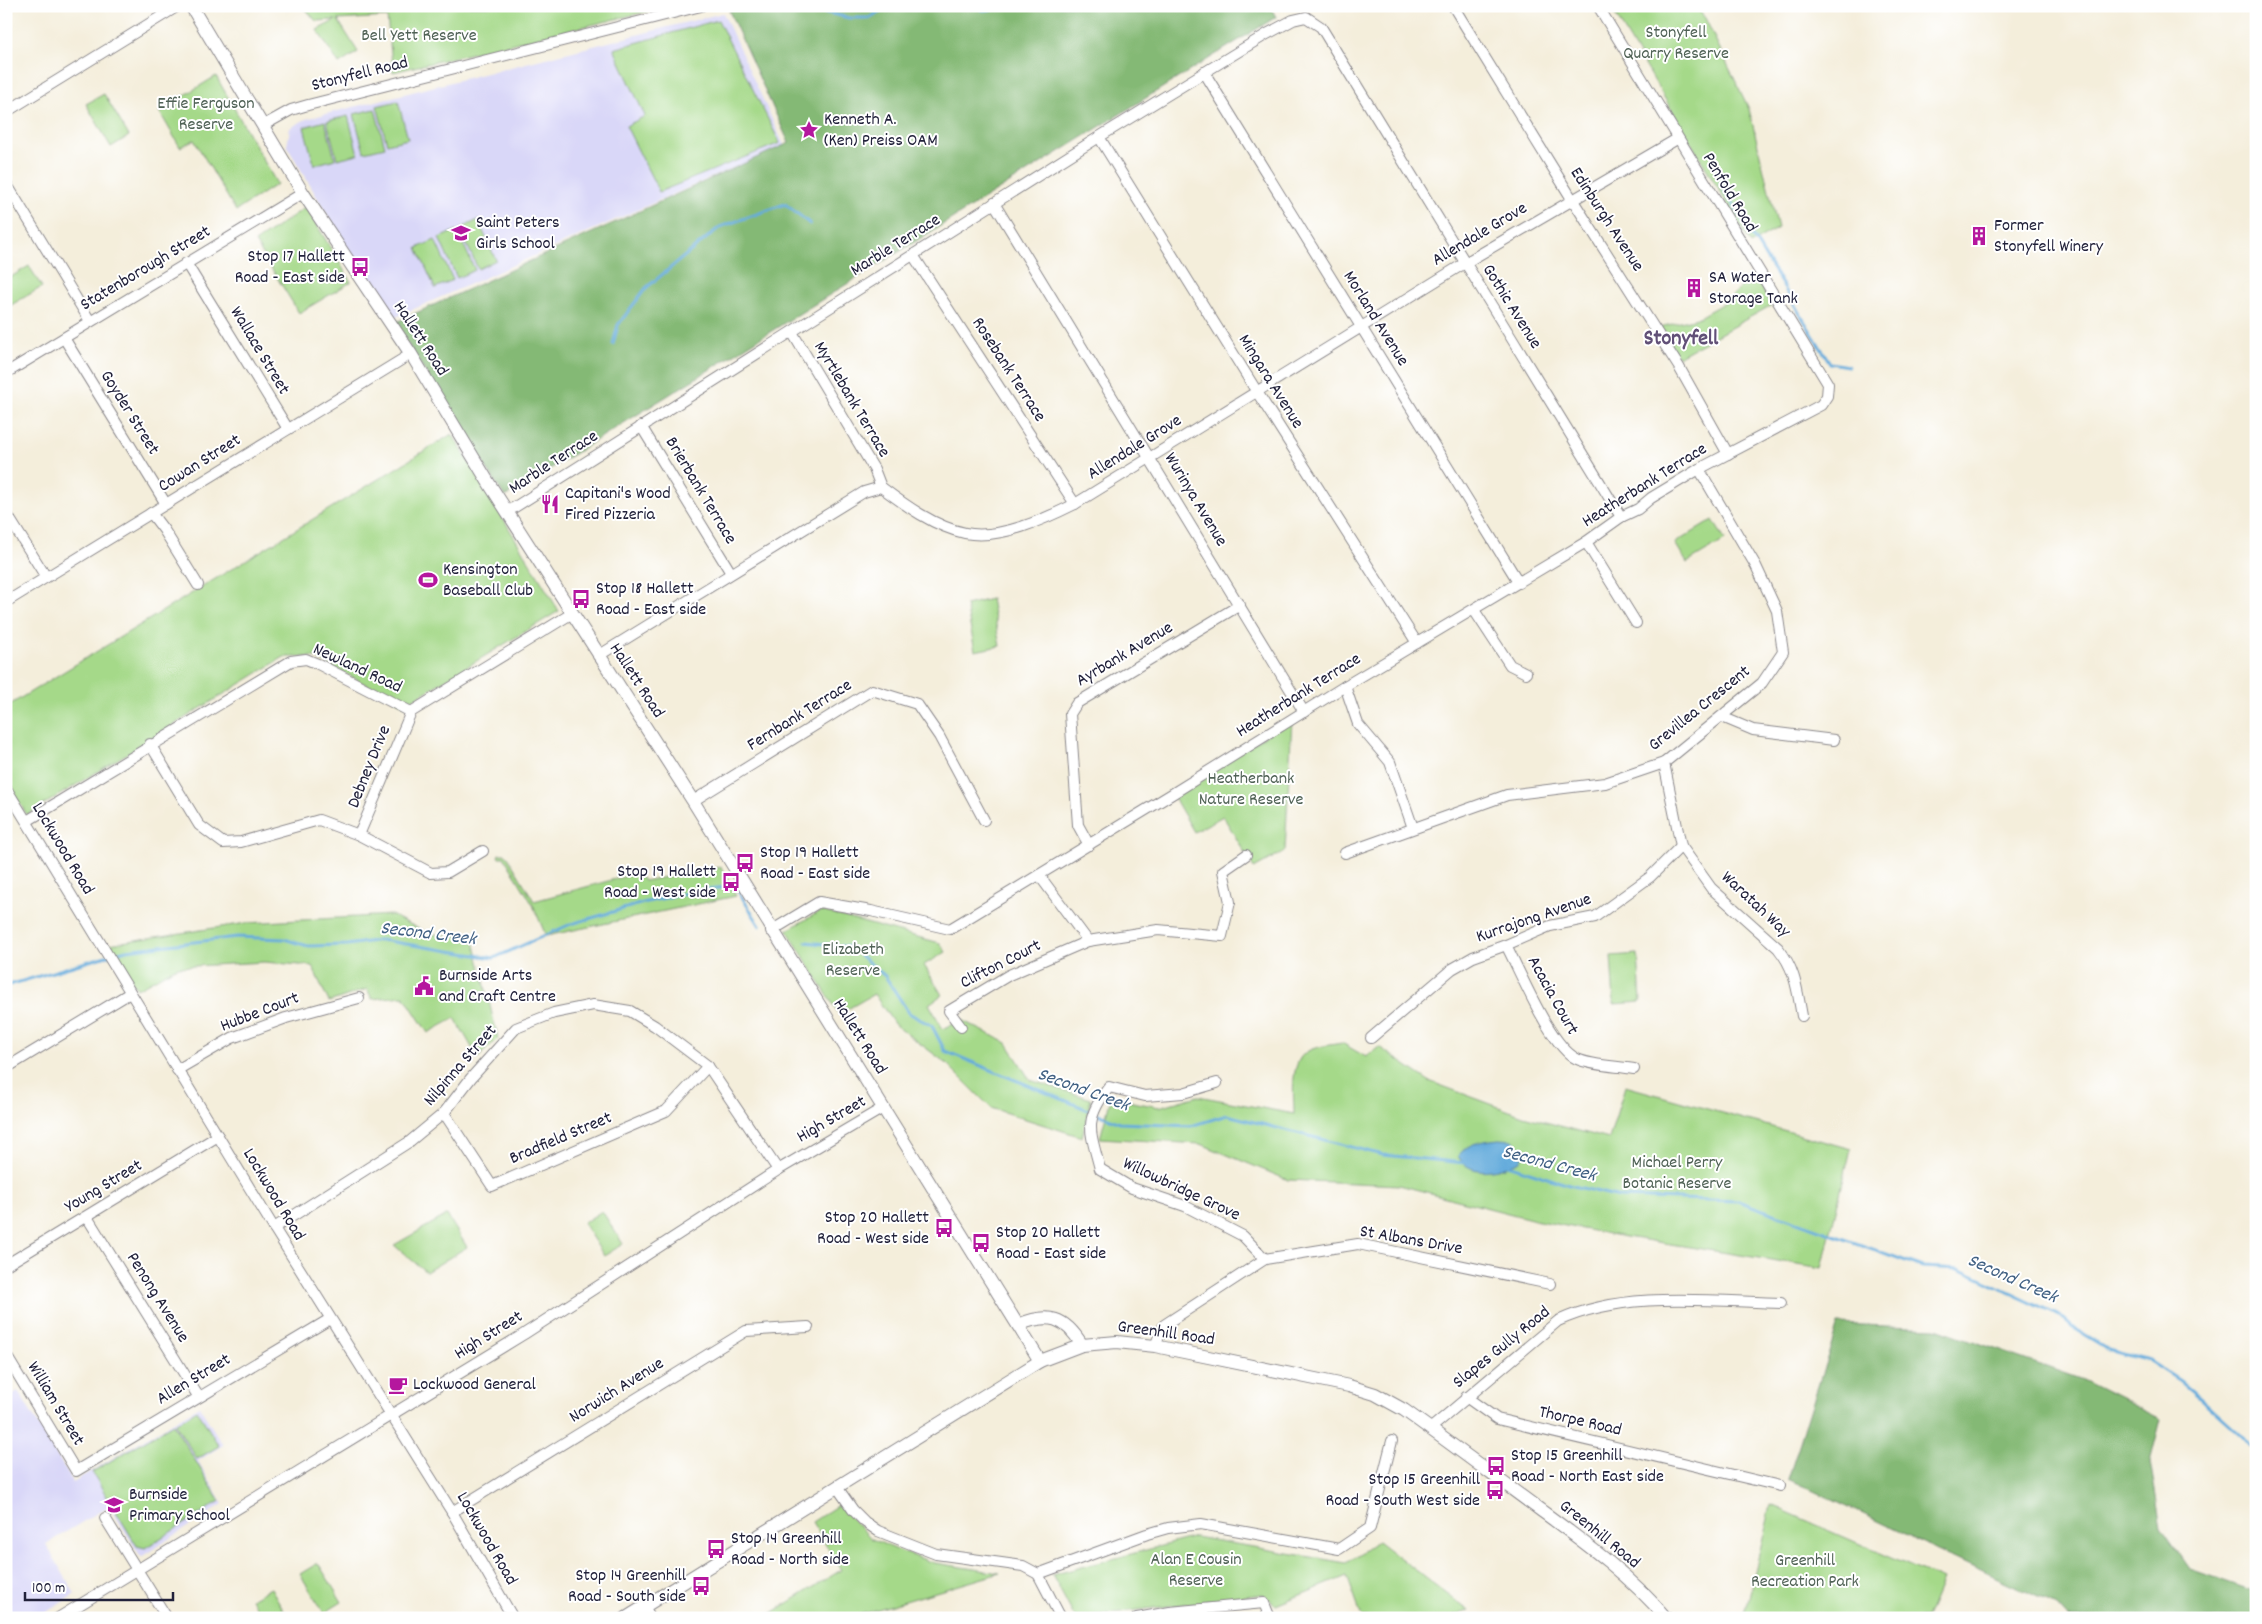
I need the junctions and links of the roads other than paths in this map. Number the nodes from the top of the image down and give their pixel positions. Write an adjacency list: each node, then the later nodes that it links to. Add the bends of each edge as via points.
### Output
1 (178, 6): 8 (street)
2 (191, 6): 9 (main road, Hallett Road)
3 (701, 6): 9 (street, Stonyfell Road, via 308,105)
4 (1453, 6): 14 (street, Edinburgh Avenue)
5 (1598, 6): 11 (street, Penfold Road)
6 (1306, 17): 7 (street, Marble Terrace, via 1293,20); 18 (street, Gothic Avenue, via 1320,26)
7 (1204, 72): 10 (street, Marble Terrace); 20 (street, Morland Avenue)
8 (6, 112)
9 (264, 125): 13 (main road, Hallett Road)
10 (1099, 137): 15 (street, Marble Terrace); 25 (street, Mingara Avenue)
11 (1677, 139): 14 (street, Allendale Grove); 26 (street, Penfold Road, via 1828,384)
12 (6, 184): 19 (street)
13 (303, 194): 17 (street, Statenborough Street); 23 (main road, Hallett Road)
14 (1572, 199): 18 (street, Allendale Grove); 29 (street, Edinburgh Avenue, via 1679,367)
15 (994, 203): 16 (street, Marble Terrace); 30 (street, Wurinya Avenue)
16 (913, 254): 21 (street, Marble Terrace); 34 (street, Rosebank Terrace)
17 (186, 263): 19 (street, Statenborough Street); 28 (street, Wallace Street)
18 (1465, 263): 20 (street, Allendale Grove); 38 (street, Gothic Avenue)
19 (90, 321): 22 (street, Statenborough Street)
20 (1361, 327): 25 (street, Allendale Grove); 42 (street, Morland Avenue)
21 (792, 332): 27 (street, Marble Terrace); 32 (street, Myrtlebank Terrace)
22 (64, 338): 24 (street, Statenborough Street); 33 (street, Goyder Street)
23 (411, 354): 28 (street, Cowan Street); 35 (main road, Hallett Road)
24 (6, 373)
25 (1257, 392): 30 (street, Allendale Grove); 49 (street, Mingara Avenue)
26 (1826, 396): 29 (street, Heatherbank Terrace, via 1821,405)
27 (642, 426): 35 (street, Marble Terrace); 40 (street, Brierbank Terrace)
28 (288, 430): 33 (street, Cowan Street)
29 (1728, 454): 31 (street, Heatherbank Terrace)
30 (1150, 457): 34 (street, Allendale Grove); 45 (street, Wurinya Avenue)
31 (1699, 469): 38 (street, Heatherbank Terrace, via 1651,498 1638,510); 55 (street, Grevillea Crescent, via 1756,566 1777,611 1782,652 1762,683)
32 (881, 487): 34 (street, Allendale Grove, via 910,509 965,533 999,532 1038,522); 40 (street, via 864,492)
33 (166, 504): 37 (street, Cowan Street)
34 (1075, 504)
35 (507, 512): 47 (main road, Hallett Road)
36 (6, 513): 41 (street)
37 (151, 513): 41 (street, Cowan Street); 43 (street)
38 (1621, 517): 39 (street, Heatherbank Terrace)
39 (1586, 542): 42 (street, Heatherbank Terrace); 48 (street)
40 (731, 573): 50 (street)
41 (46, 577): 44 (street, Cowan Street)
42 (1519, 583): 46 (street, Heatherbank Terrace)
43 (198, 585)
44 (6, 602)
45 (1240, 606): 54 (street, Wurinya Avenue); 65 (street, Ayrbank Avenue, via 1076,702 1070,714 1078,825)
46 (1474, 610): 49 (street, Heatherbank Terrace); 51 (street, via 1510,665)
47 (571, 614): 50 (main road, Hallett Road); 53 (street, Newland Road)
48 (1636, 623)
49 (1417, 643): 52 (street, Heatherbank Terrace)
50 (598, 656): 60 (main road, Hallett Road)
51 (1526, 673)
52 (1345, 686): 54 (street, Heatherbank Terrace); 63 (street, via 1358,724 1390,762)
53 (411, 712): 57 (street, Newland Road, via 306,659 291,661); 64 (street, Debney Drive)
54 (1304, 712): 65 (street, Heatherbank Terrace)
55 (1722, 717): 56 (street, via 1753,730); 58 (street, Grevillea Crescent)
56 (1834, 740)
57 (150, 744): 62 (street, Newland Road); 64 (street, via 199,825 223,842 241,842 319,820)
58 (1664, 764): 63 (street, Grevillea Crescent, via 1605,784 1507,795); 66 (street, Waratah Way)
59 (6, 788): 62 (street, Lockwood Road)
60 (693, 801): 61 (street, Fernbank Terrace, via 872,690 917,704 939,736); 71 (main road, Hallett Road)
61 (984, 820)
62 (27, 821): 74 (street, Lockwood Road)
63 (1413, 828): 68 (street, Grevillea Crescent)
64 (360, 836): 67 (street, via 431,873 448,872)
65 (1089, 845): 70 (street, Heatherbank Terrace)
66 (1681, 846): 73 (street, Kurrajong Avenue, via 1650,877 1595,917 1550,926); 76 (street, Waratah Way, via 1711,888 1788,960)
67 (483, 851)
68 (1345, 853)
69 (1246, 855): 72 (street, Clifton Court, via 1223,871 1230,902 1222,936 1158,930)
70 (1039, 876): 71 (street, Heatherbank Terrace, via 950,929 819,902); 72 (street)
71 (771, 930): 84 (main road, Hallett Road)
72 (1088, 941): 77 (street, Clifton Court, via 1009,975 949,1011)
73 (1506, 946): 78 (street, Kurrajong Avenue, via 1452,968); 82 (street, Acacia Court, via 1554,1038 1566,1053 1579,1060)
74 (130, 994): 80 (street); 81 (street, Lockwood Road)
75 (359, 998): 81 (street, Hubbe Court, via 286,1018 232,1038)
76 (1802, 1016)
77 (961, 1027)
78 (1371, 1038)
79 (708, 1066): 85 (street, Nilpinna Street, via 630,1011 593,1005 554,1013 516,1028); 85 (street, Bradfield Street, via 666,1111 492,1186); 87 (street, Nilpinna Street)
80 (6, 1068)
81 (177, 1070): 86 (street, Lockwood Road)
82 (1634, 1070)
83 (1217, 1083): 90 (street, Willowbridge Grove, via 1183,1094 1145,1096 1109,1087 1095,1106 1091,1118 1090,1131 1100,1169 1132,1188 1185,1206 1243,1236)
84 (883, 1108): 87 (street, High Street); 95 (main road, Hallett Road)
85 (444, 1113): 89 (street, Nilpinna Street, via 409,1142)
86 (218, 1136): 88 (street, Young Street); 89 (street, Lockwood Road)
87 (778, 1170): 103 (street, High Street, via 524,1334)
88 (87, 1216): 91 (street, Young Street); 101 (street, Penong Avenue)
89 (274, 1228): 94 (street, Lockwood Road)
90 (1265, 1259): 92 (street, St Albans Drive, via 1358,1244); 98 (street, via 1164,1325)
91 (6, 1265)
92 (1550, 1284)
93 (1781, 1303): 102 (street, Slapes Gully Road, via 1647,1300 1577,1312 1558,1321)
94 (330, 1319): 101 (street, Allen Street); 103 (street, Lockwood Road)
95 (1018, 1325): 97 (main road, via 1030,1320 1057,1319 1067,1324); 100 (main road, Hallett Road)
96 (808, 1328): 109 (street, Norwich Avenue, via 746,1331)
97 (1082, 1346): 98 (main road, Greenhill Road, via 1117,1342); 100 (main road, Greenhill Road)
98 (1155, 1346): 104 (main road, Greenhill Road, via 1375,1394)
99 (6, 1355): 106 (street, William Street)
100 (1040, 1361): 108 (main road, Greenhill Road)
101 (198, 1396): 106 (street, Allen Street)
102 (1466, 1397): 104 (street, Slapes Gully Road); 107 (street, Thorpe Road, via 1497,1419)
103 (391, 1415): 109 (street, Lockwood Road); 111 (street, High Street)
104 (1430, 1429): 121 (main road, Greenhill Road, via 1609,1562)
105 (1392, 1441): 112 (street, via 1370,1528 1339,1550 1201,1524 1147,1534)
106 (76, 1471)
107 (1780, 1486)
108 (837, 1487): 112 (street, via 853,1510 878,1531 936,1554 1023,1566); 113 (main road, Greenhill Road)
109 (452, 1512): 116 (street, Lockwood Road)
110 (105, 1518): 111 (street)
111 (138, 1569): 114 (street, High Street); 115 (street)
112 (1038, 1574): 118 (street)
113 (647, 1612): 117 (main road, Greenhill Road)
114 (58, 1618)
115 (166, 1618)
116 (513, 1618)
117 (626, 1618)
118 (1061, 1618)
119 (1137, 1618): 120 (street, via 1264,1603)
120 (1270, 1618)
121 (1666, 1618)

